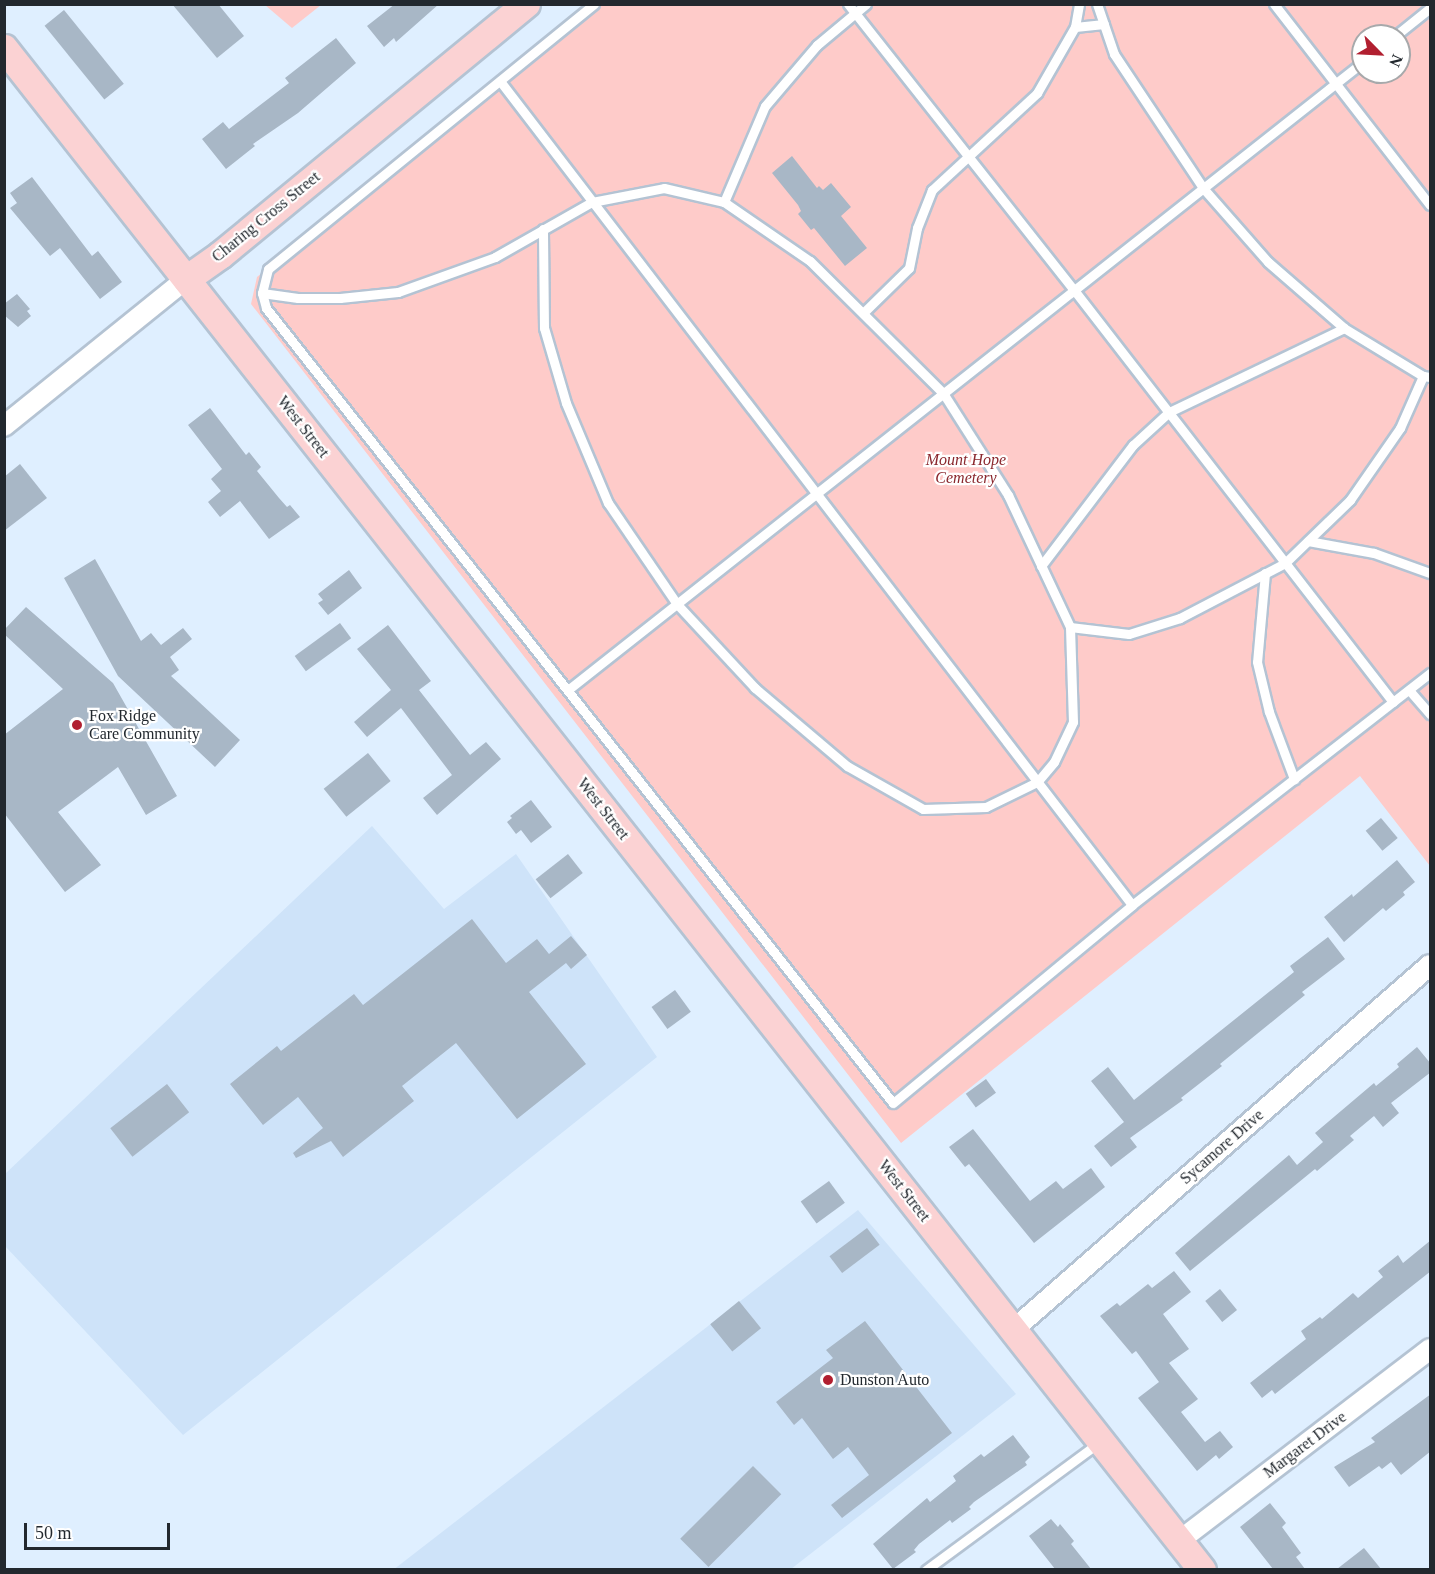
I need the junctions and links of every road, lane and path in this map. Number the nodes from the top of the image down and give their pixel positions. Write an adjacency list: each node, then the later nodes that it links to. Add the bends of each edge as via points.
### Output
1 (526, 4): 22 (main road, Charing Cross Street)
2 (594, 4): 14 (lane)
3 (866, 4): 7 (lane)
4 (1079, 4): 11 (lane)
5 (1097, 4): 9 (lane)
6 (1274, 4): 15 (lane)
7 (851, 8): 16 (lane); 19 (lane, via 765,106)
8 (1431, 8): 10 (lane)
9 (1104, 24): 11 (lane); 17 (lane, via 1114,54)
10 (1410, 24)
11 (1075, 27): 16 (lane, via 1037,93)
12 (4, 48): 22 (main road, West Street)
13 (1351, 71): 15 (lane)
14 (500, 81): 18 (lane); 24 (lane, via 268,269)
15 (1337, 82): 17 (lane); 20 (lane)
16 (968, 156): 23 (lane); 25 (lane, via 932,190 917,228 909,268)
17 (1203, 188): 23 (lane); 26 (lane, via 1268,262)
18 (592, 202): 19 (lane, via 664,188); 21 (lane); 31 (lane)
19 (724, 202): 25 (lane, via 810,261)
20 (1431, 206)
21 (543, 229): 24 (lane, via 495,257 398,292 340,298); 37 (lane, via 544,328 566,403 608,503)
22 (186, 279): 30 (street, Charing Cross Street, via 160,304); 48 (main road, West Street)
23 (1074, 290): 28 (lane); 29 (lane)
24 (262, 293): 40 (lane, via 266,308)
25 (863, 313): 28 (lane)
26 (1344, 328): 27 (lane); 29 (lane)
27 (1427, 376): 32 (lane, via 1400,428 1350,500)
28 (943, 393): 31 (lane); 34 (lane, via 1008,495)
29 (1168, 412): 33 (lane); 34 (lane, via 1133,445)
30 (4, 426)
31 (816, 494): 37 (lane); 45 (lane)
32 (1308, 541): 33 (lane); 36 (lane, via 1374,554)
33 (1285, 563): 35 (lane); 42 (lane)
34 (1041, 566): 38 (lane)
35 (1265, 573): 38 (lane, via 1180,618 1129,633); 44 (lane, via 1257,663 1269,712)
36 (1431, 573)
37 (677, 604): 40 (lane); 45 (lane, via 755,688 847,766 923,808 986,807)
38 (1070, 627): 45 (lane, via 1073,722 1054,762)
39 (1431, 673): 41 (lane)
40 (569, 689): 46 (lane, via 893,1103)
41 (1409, 690): 42 (lane); 43 (lane)
42 (1393, 702): 44 (lane)
43 (1431, 714)
44 (1294, 779): 46 (lane)
45 (1037, 782): 46 (lane)
46 (1131, 905)
47 (1431, 965): 48 (street, Sycamore Drive)
48 (1013, 1330): 50 (main road, West Street)
49 (1431, 1349): 51 (street, Margaret Drive)
50 (1101, 1441): 51 (main road, West Street); 52 (lane)
51 (1179, 1541): 53 (main road, West Street)
52 (926, 1569)
53 (1202, 1569)

